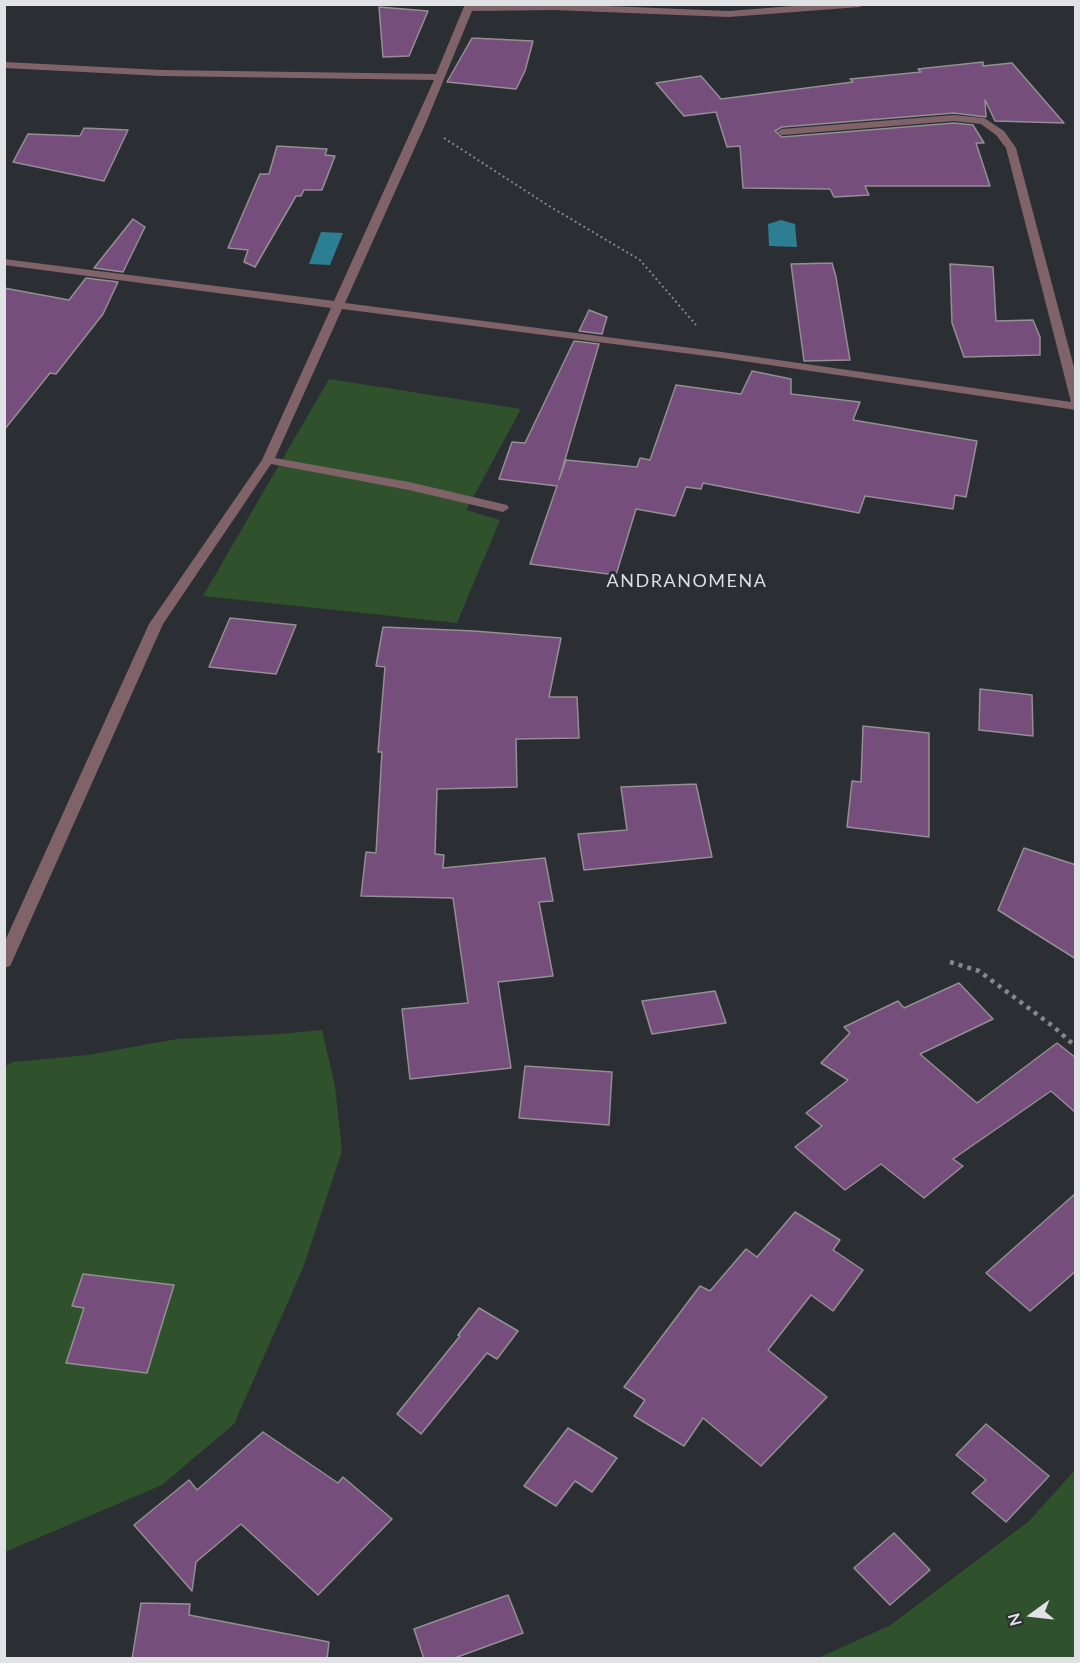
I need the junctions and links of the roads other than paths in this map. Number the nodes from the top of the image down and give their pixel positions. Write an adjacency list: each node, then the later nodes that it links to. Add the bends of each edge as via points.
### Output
1 (860, 4): 2 (street, via 729,14)
2 (469, 6): 4 (street)
3 (4, 65): 4 (street, via 162,73)
4 (440, 77): 7 (street)
5 (782, 132): 8 (street, via 954,118 984,121 1000,133 1011,148)
6 (4, 262): 7 (street)
7 (339, 306): 9 (street); 10 (street)
8 (1076, 400)
9 (1076, 406)
10 (267, 460): 11 (street); 12 (street, via 156,624)
11 (503, 508)
12 (4, 962)

